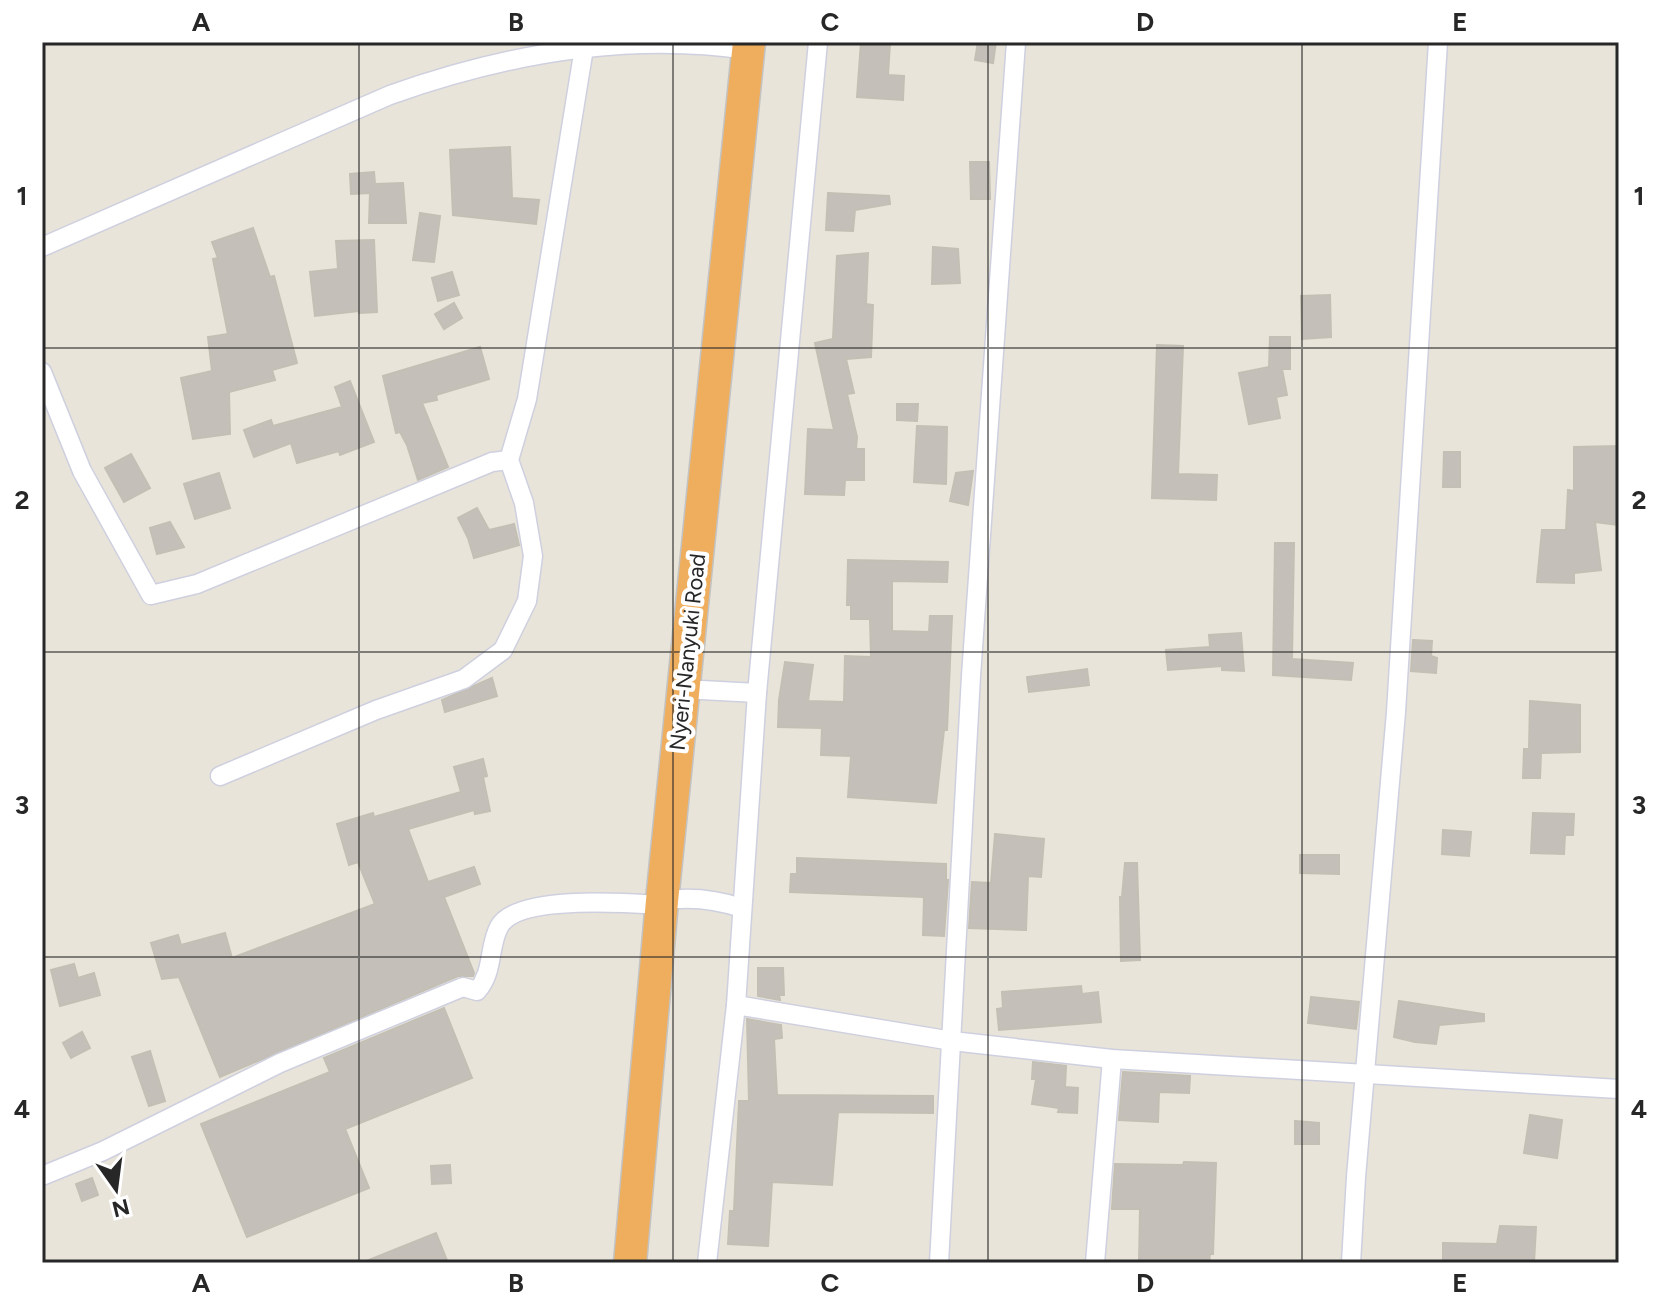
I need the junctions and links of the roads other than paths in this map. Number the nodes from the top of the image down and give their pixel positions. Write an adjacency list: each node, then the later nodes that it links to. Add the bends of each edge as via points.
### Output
1 (818, 42): 10 (street)
2 (1016, 42): 15 (street, via 971,676)
3 (1438, 42): 17 (street, via 1396,712)
4 (749, 46): 5 (street, via 641,43); 9 (highway, Nyeri-Nanyuki Road)
5 (584, 48): 6 (street, via 504,60 390,95); 8 (street, via 527,399)
6 (42, 247)
7 (42, 372): 8 (street, via 82,471 151,595 197,584 492,462)
8 (509, 460): 11 (street, via 524,503 533,556 527,601 503,650 464,679)
9 (683, 689): 10 (street); 12 (highway, Nyeri-Nanyuki Road)
10 (757, 693): 13 (street)
11 (220, 776)
12 (657, 904): 13 (street, via 715,899); 19 (street, via 578,902 507,917 497,931 485,982 477,991 463,987 280,1063); 20 (highway, Nyeri-Nanyuki Road)
13 (742, 908): 14 (street)
14 (736, 1005): 15 (street); 21 (street)
15 (952, 1041): 16 (street); 22 (street)
16 (1112, 1059): 17 (street); 23 (street)
17 (1366, 1073): 18 (street); 24 (street)
18 (1619, 1089)
19 (42, 1176)
20 (630, 1263)
21 (707, 1263)
22 (939, 1263)
23 (1095, 1263)
24 (1351, 1263)

